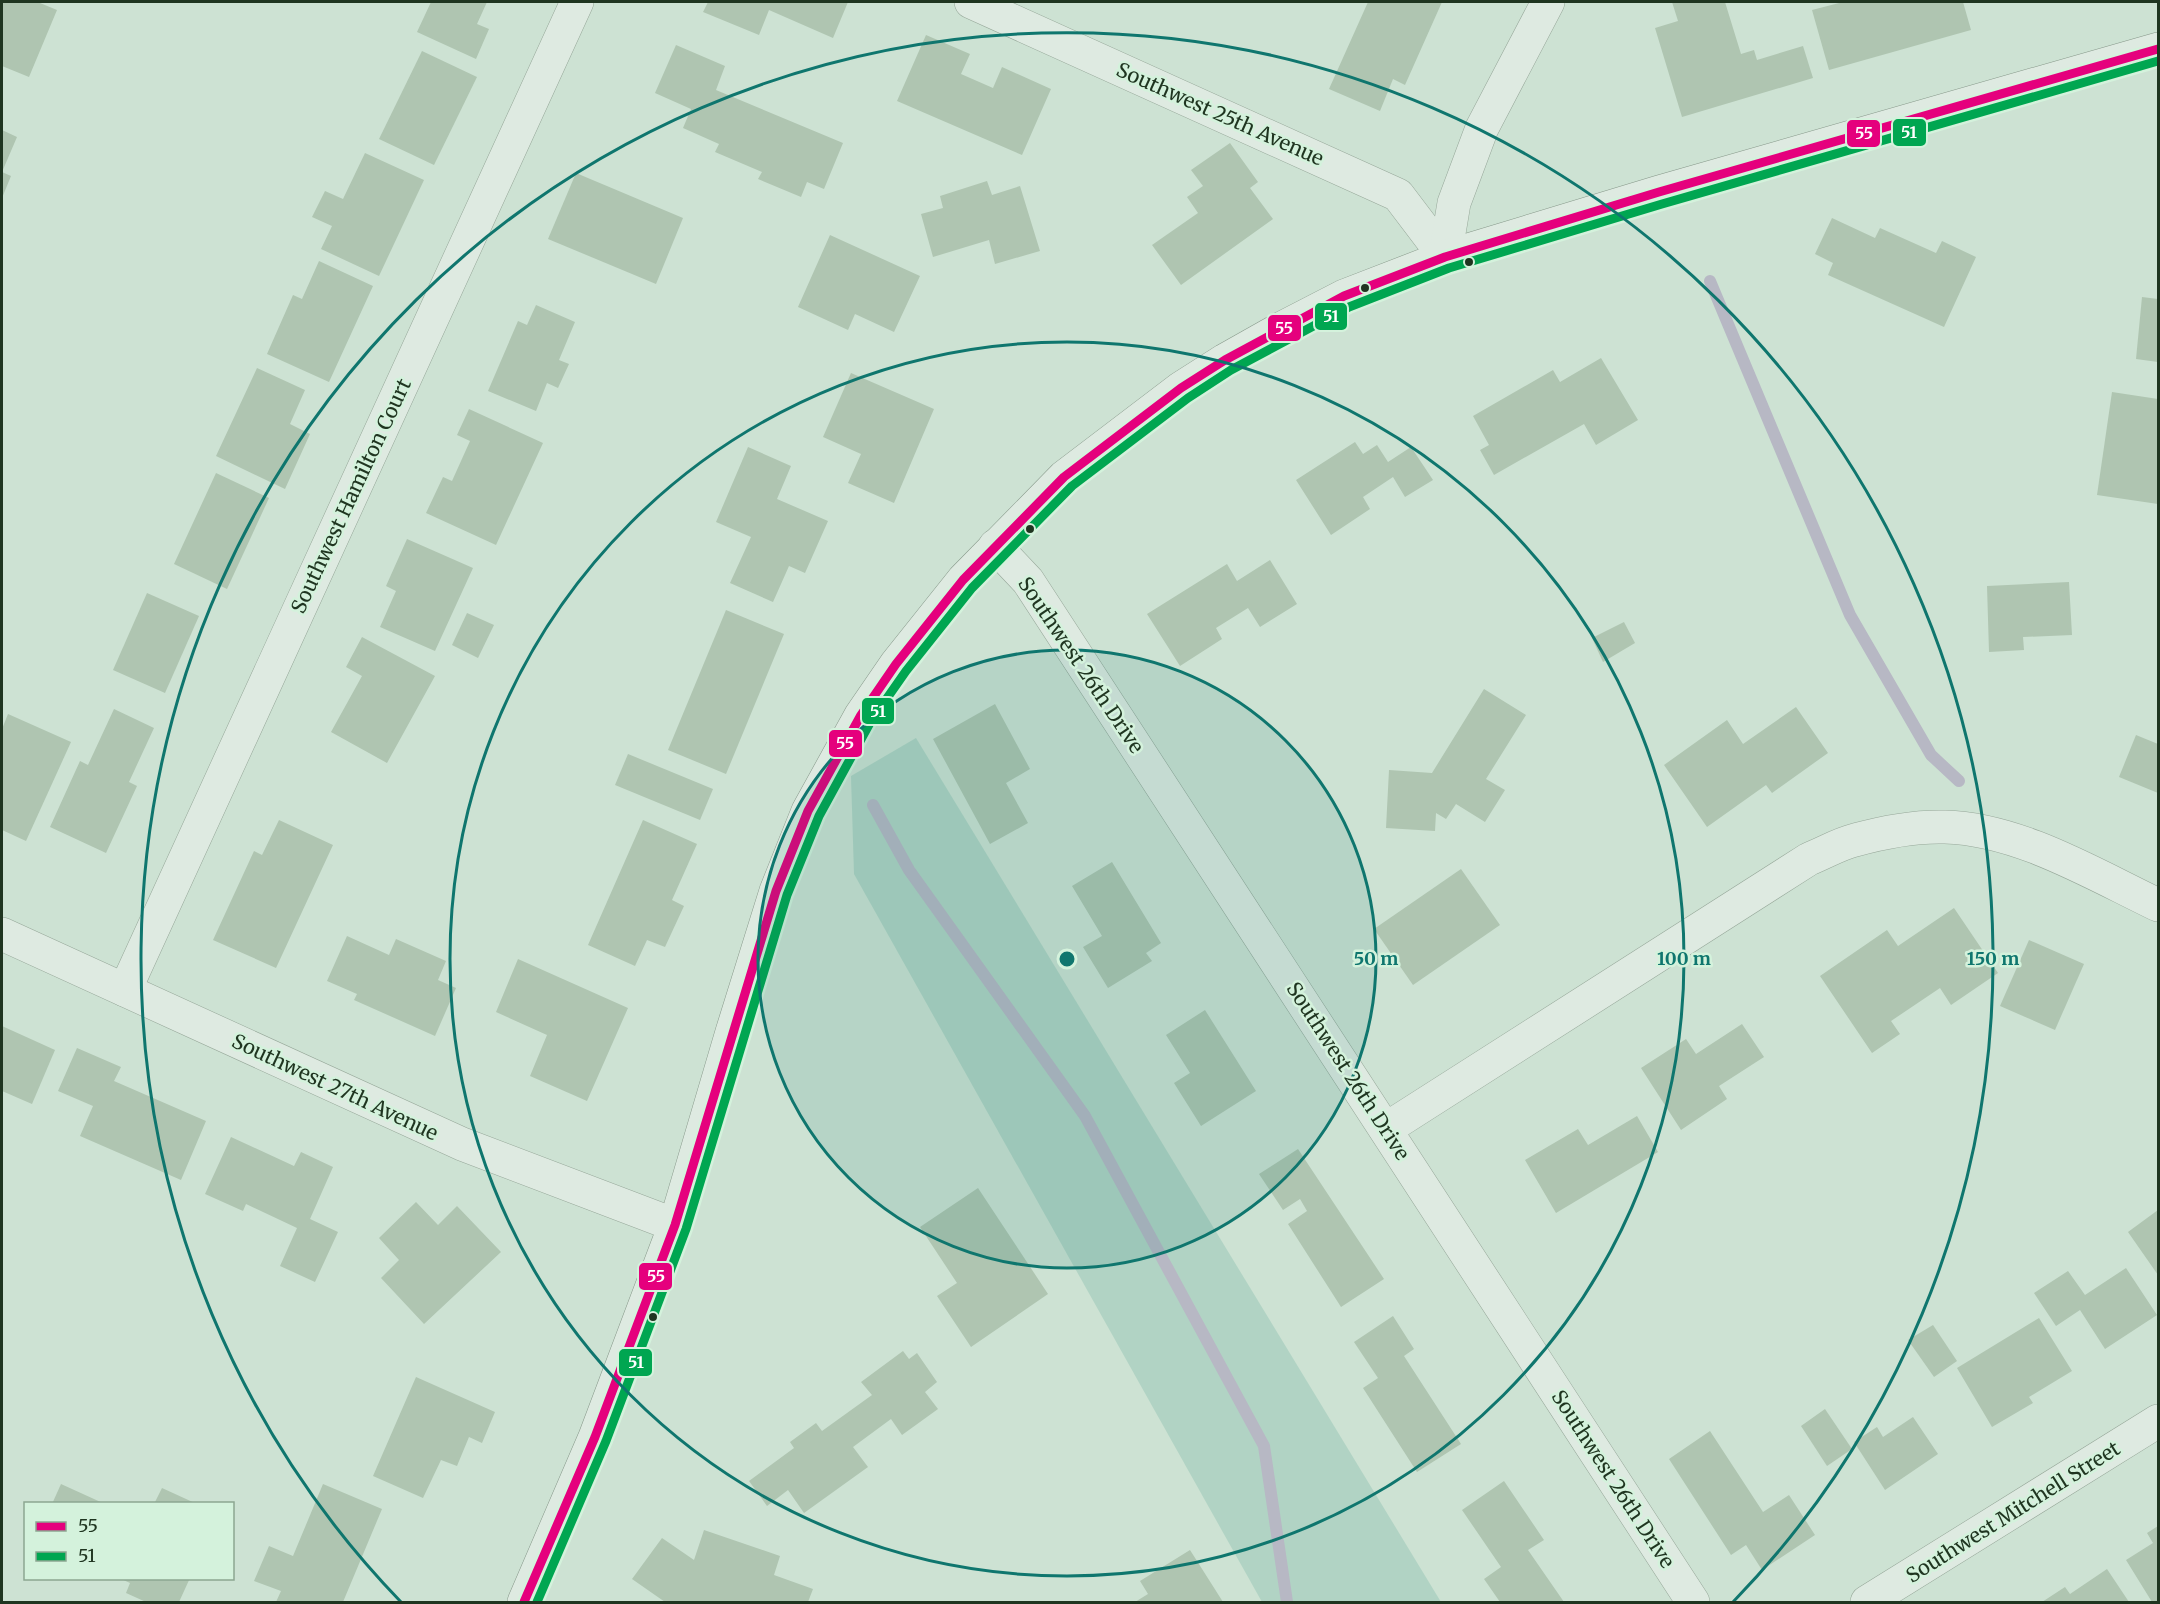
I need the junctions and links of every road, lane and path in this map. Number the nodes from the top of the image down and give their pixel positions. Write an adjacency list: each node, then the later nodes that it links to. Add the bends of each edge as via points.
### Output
1 (577, 2): 9 (street, Southwest Hamilton Court)
2 (971, 2): 5 (street, Southwest 25th Avenue, via 1398,195)
3 (1548, 2): 5 (street, via 1482,128 1454,203)
4 (2158, 49): 5 (street)
5 (1446, 257): 6 (street, via 1344,296 1216,365 1064,477)
6 (994, 546): 10 (street, Southwest 26th Drive, via 1028,581); 11 (street, via 896,664 861,715 808,811 776,891)
7 (2158, 905): 10 (street, via 2038,848 1993,834 1946,827 1898,830 1852,840 1809,859)
8 (2, 934): 9 (street, Southwest 27th Avenue)
9 (124, 990): 11 (street, Southwest 27th Avenue, via 462,1144)
10 (1386, 1129): 14 (street, Southwest 26th Drive)
11 (675, 1225): 13 (street, via 596,1437)
12 (2158, 1421): 15 (street, Southwest Mitchell Street)
13 (524, 1602)
14 (1693, 1602)
15 (1867, 1602)

